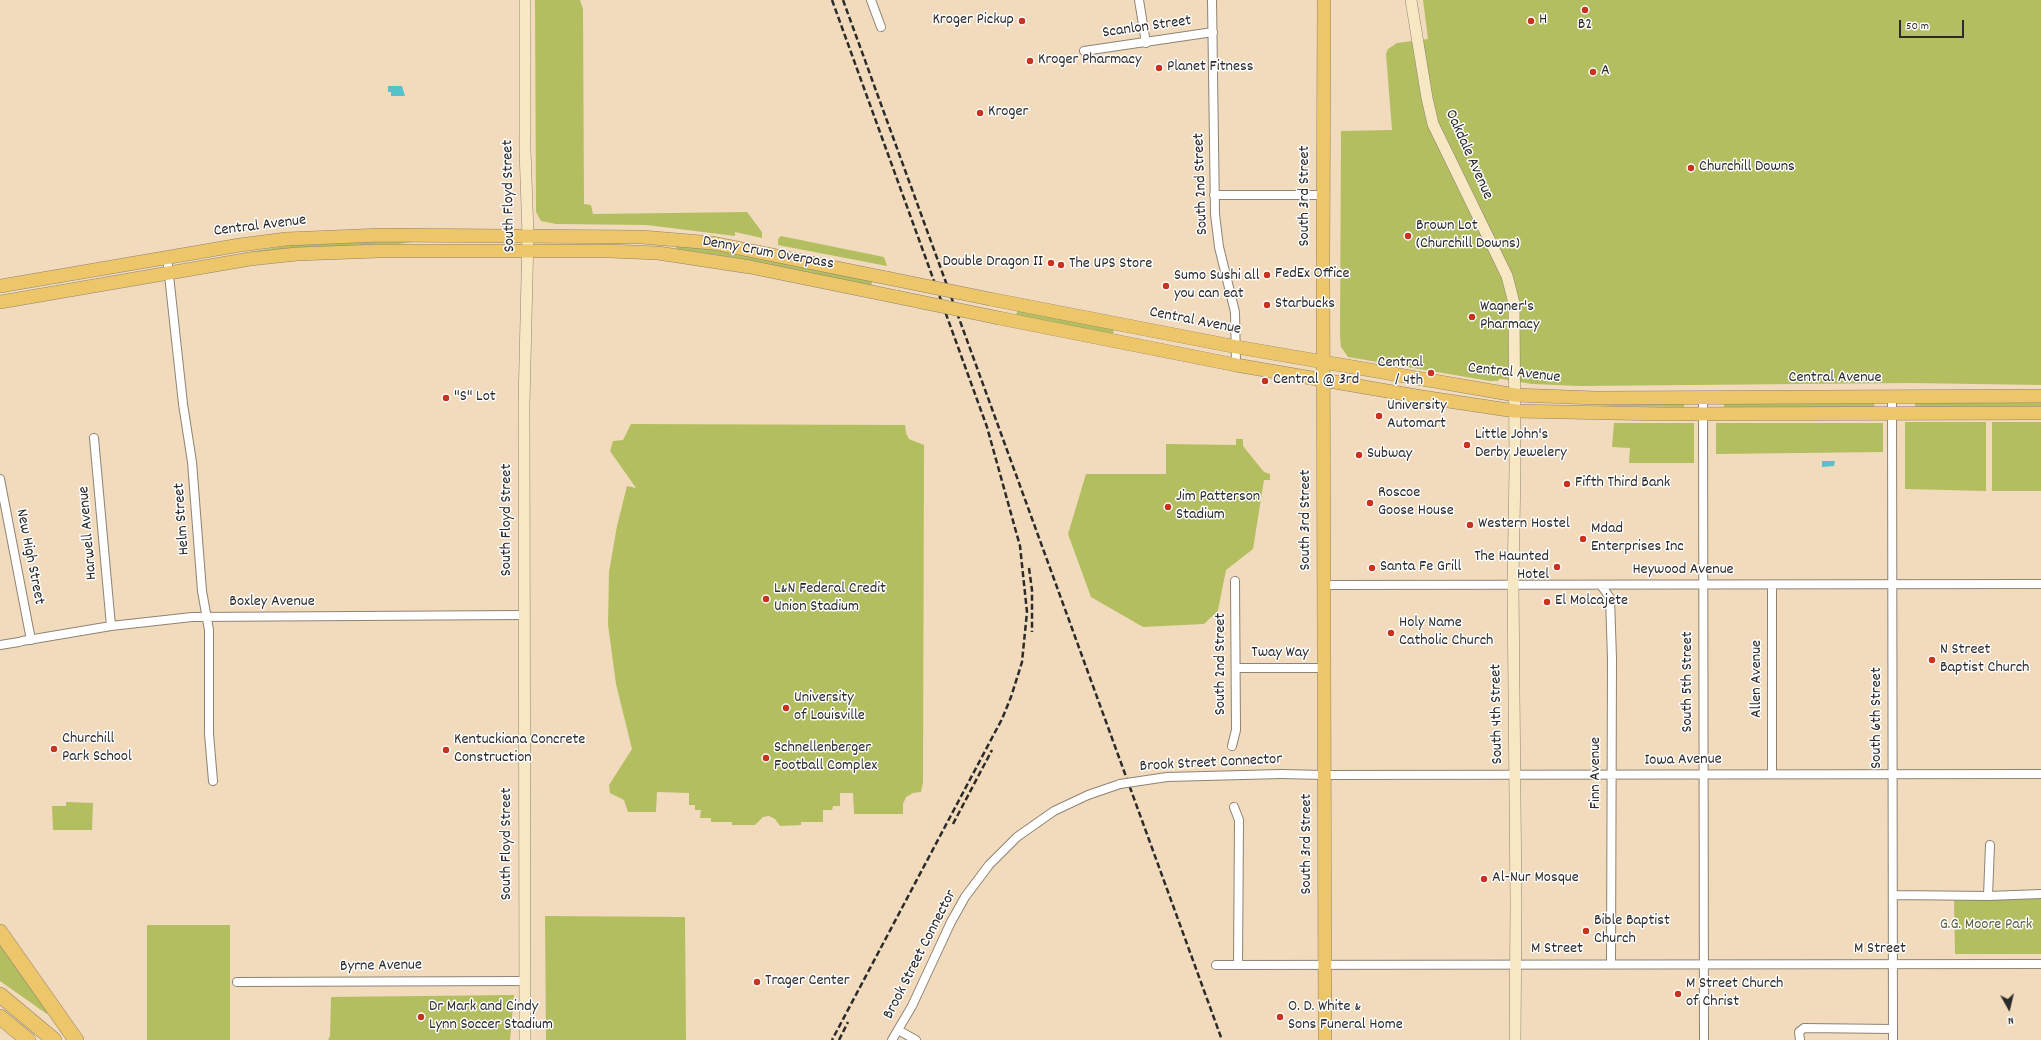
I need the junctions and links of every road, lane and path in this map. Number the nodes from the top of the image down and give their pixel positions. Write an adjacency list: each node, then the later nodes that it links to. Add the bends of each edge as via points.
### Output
1 (525, 0): 13 (main road, South Floyd Street)
2 (871, 0): 7 (street)
3 (1139, 0): 9 (street)
4 (1212, 0): 8 (street, South 2nd Street)
5 (1324, 0): 12 (main road, South 3rd Street)
6 (1411, 0): 18 (main road, Oakdale Avenue, via 1427,98 1434,124 1507,276)
7 (881, 26)
8 (1213, 32): 9 (street, Scanlon Street); 11 (street, South 2nd Street)
9 (1146, 43): 10 (street, Scanlon Street)
10 (1084, 51)
11 (1214, 195): 12 (street); 21 (street, South 2nd Street, via 1219,247 1235,312)
12 (1324, 195): 22 (main road, South 3rd Street)
13 (528, 235): 14 (main road, South Floyd Street); 15 (main road, Central Avenue, via 335,235 286,239); 19 (main road, Denny Crum Overpass, bridge, via 642,237 713,244)
14 (527, 251): 16 (main road, Central Avenue, via 297,254); 23 (main road, Denny Crum Overpass, bridge, via 666,254 750,267); 43 (main road, South Floyd Street)
15 (167, 256): 16 (street, Helm Street); 17 (main road, Central Avenue)
16 (170, 272): 20 (main road, Central Avenue); 44 (street, Helm Street, via 192,462)
17 (0, 286)
18 (1512, 292): 25 (main road, South 4th Street)
19 (990, 299): 21 (main road, Central Avenue)
20 (0, 302)
21 (1237, 347): 22 (main road, Central Avenue); 23 (street, South 2nd Street)
22 (1323, 362): 24 (main road, South 3rd Street); 25 (main road, Central Avenue)
23 (1236, 365): 24 (main road)
24 (1323, 380): 29 (main road); 38 (main road, South 3rd Street)
25 (1515, 395): 26 (main road, Central Avenue, via 1596,398); 29 (main road, South 4th Street)
26 (1703, 396): 27 (main road, Central Avenue); 31 (street, South 5th Street)
27 (1892, 396): 28 (main road, Central Avenue); 32 (street, South 6th Street)
28 (2041, 396)
29 (1515, 410): 31 (main road, via 1604,414); 39 (main road, South 4th Street)
30 (2041, 413): 32 (main road)
31 (1702, 414): 32 (main road); 41 (street, South 5th Street)
32 (1892, 414): 36 (street, South 6th Street)
33 (94, 438): 45 (street, Harwell Avenue)
34 (0, 478): 46 (street, New High Street)
35 (1235, 581): 48 (street, South 2nd Street)
36 (1892, 584): 37 (street, Heywood Avenue); 42 (street, Heywood Avenue); 53 (street, South 6th Street)
37 (2041, 584)
38 (1324, 585): 39 (street, Heywood Avenue); 49 (main road, South 3rd Street)
39 (1513, 585): 40 (street, Heywood Avenue); 56 (main road, South 4th Street)
40 (1602, 585): 41 (street, Heywood Avenue); 57 (street, Finn Avenue, via 1610,598)
41 (1703, 585): 42 (street, Heywood Avenue); 51 (street, South 5th Street)
42 (1772, 585): 52 (street, Allen Avenue)
43 (523, 615): 44 (street, Boxley Avenue); 73 (main road, South Floyd Street)
44 (206, 617): 45 (street, Boxley Avenue); 58 (street, Helm Street)
45 (111, 626): 46 (street, Boxley Avenue)
46 (24, 641): 47 (street, Boxley Avenue)
47 (0, 645)
48 (1236, 668): 49 (street, Tway Way); 50 (street, South 2nd Street, via 1236,730)
49 (1324, 668): 55 (main road, South 3rd Street)
50 (1232, 746)
51 (1704, 774): 52 (street, Iowa Avenue); 57 (street, Iowa Avenue); 67 (street, South 5th Street)
52 (1772, 774): 53 (street, Iowa Avenue)
53 (1892, 774): 54 (street, Iowa Avenue); 62 (street, South 6th Street)
54 (2041, 774)
55 (1324, 775): 56 (street, Iowa Avenue); 72 (main road, South 3rd Street); 78 (street, Brook Street Connector, bridge, via 1151,778 1120,784 1074,801 1029,828 1002,851 977,879 951,922)
56 (1514, 775): 57 (street, Iowa Avenue); 65 (main road, South 4th Street)
57 (1611, 776): 66 (street, Finn Avenue)
58 (213, 781)
59 (1234, 807): 71 (street, via 1239,820)
60 (1990, 845): 63 (street)
61 (2041, 894): 63 (street)
62 (1893, 895): 63 (street); 68 (street, South 6th Street)
63 (1988, 896)
64 (0, 932): 80 (highway)
65 (1515, 964): 66 (street, M Street); 72 (street, M Street); 86 (main road, South 4th Street)
66 (1611, 964): 67 (street, M Street)
67 (1704, 964): 68 (street, M Street); 87 (street, South 5th Street)
68 (1893, 964): 69 (street, M Street); 77 (street, South 6th Street)
69 (2041, 964)
70 (1216, 965): 71 (street, M Street)
71 (1238, 965): 72 (street, M Street)
72 (1325, 965): 85 (main road, South 3rd Street)
73 (525, 981): 74 (street, Byrne Avenue); 82 (main road, South Floyd Street)
74 (237, 982)
75 (0, 996): 79 (highway)
76 (0, 1017): 81 (highway)
77 (1893, 1029): 88 (street, via 1804,1028 1799,1032); 89 (street, South 6th Street)
78 (898, 1030): 83 (street, Brook Street Connector); 84 (street)
79 (53, 1039)
80 (75, 1039)
81 (28, 1040)
82 (525, 1040)
83 (892, 1040)
84 (916, 1040)
85 (1325, 1040)
86 (1515, 1040)
87 (1704, 1040)
88 (1800, 1040)
89 (1893, 1040)

